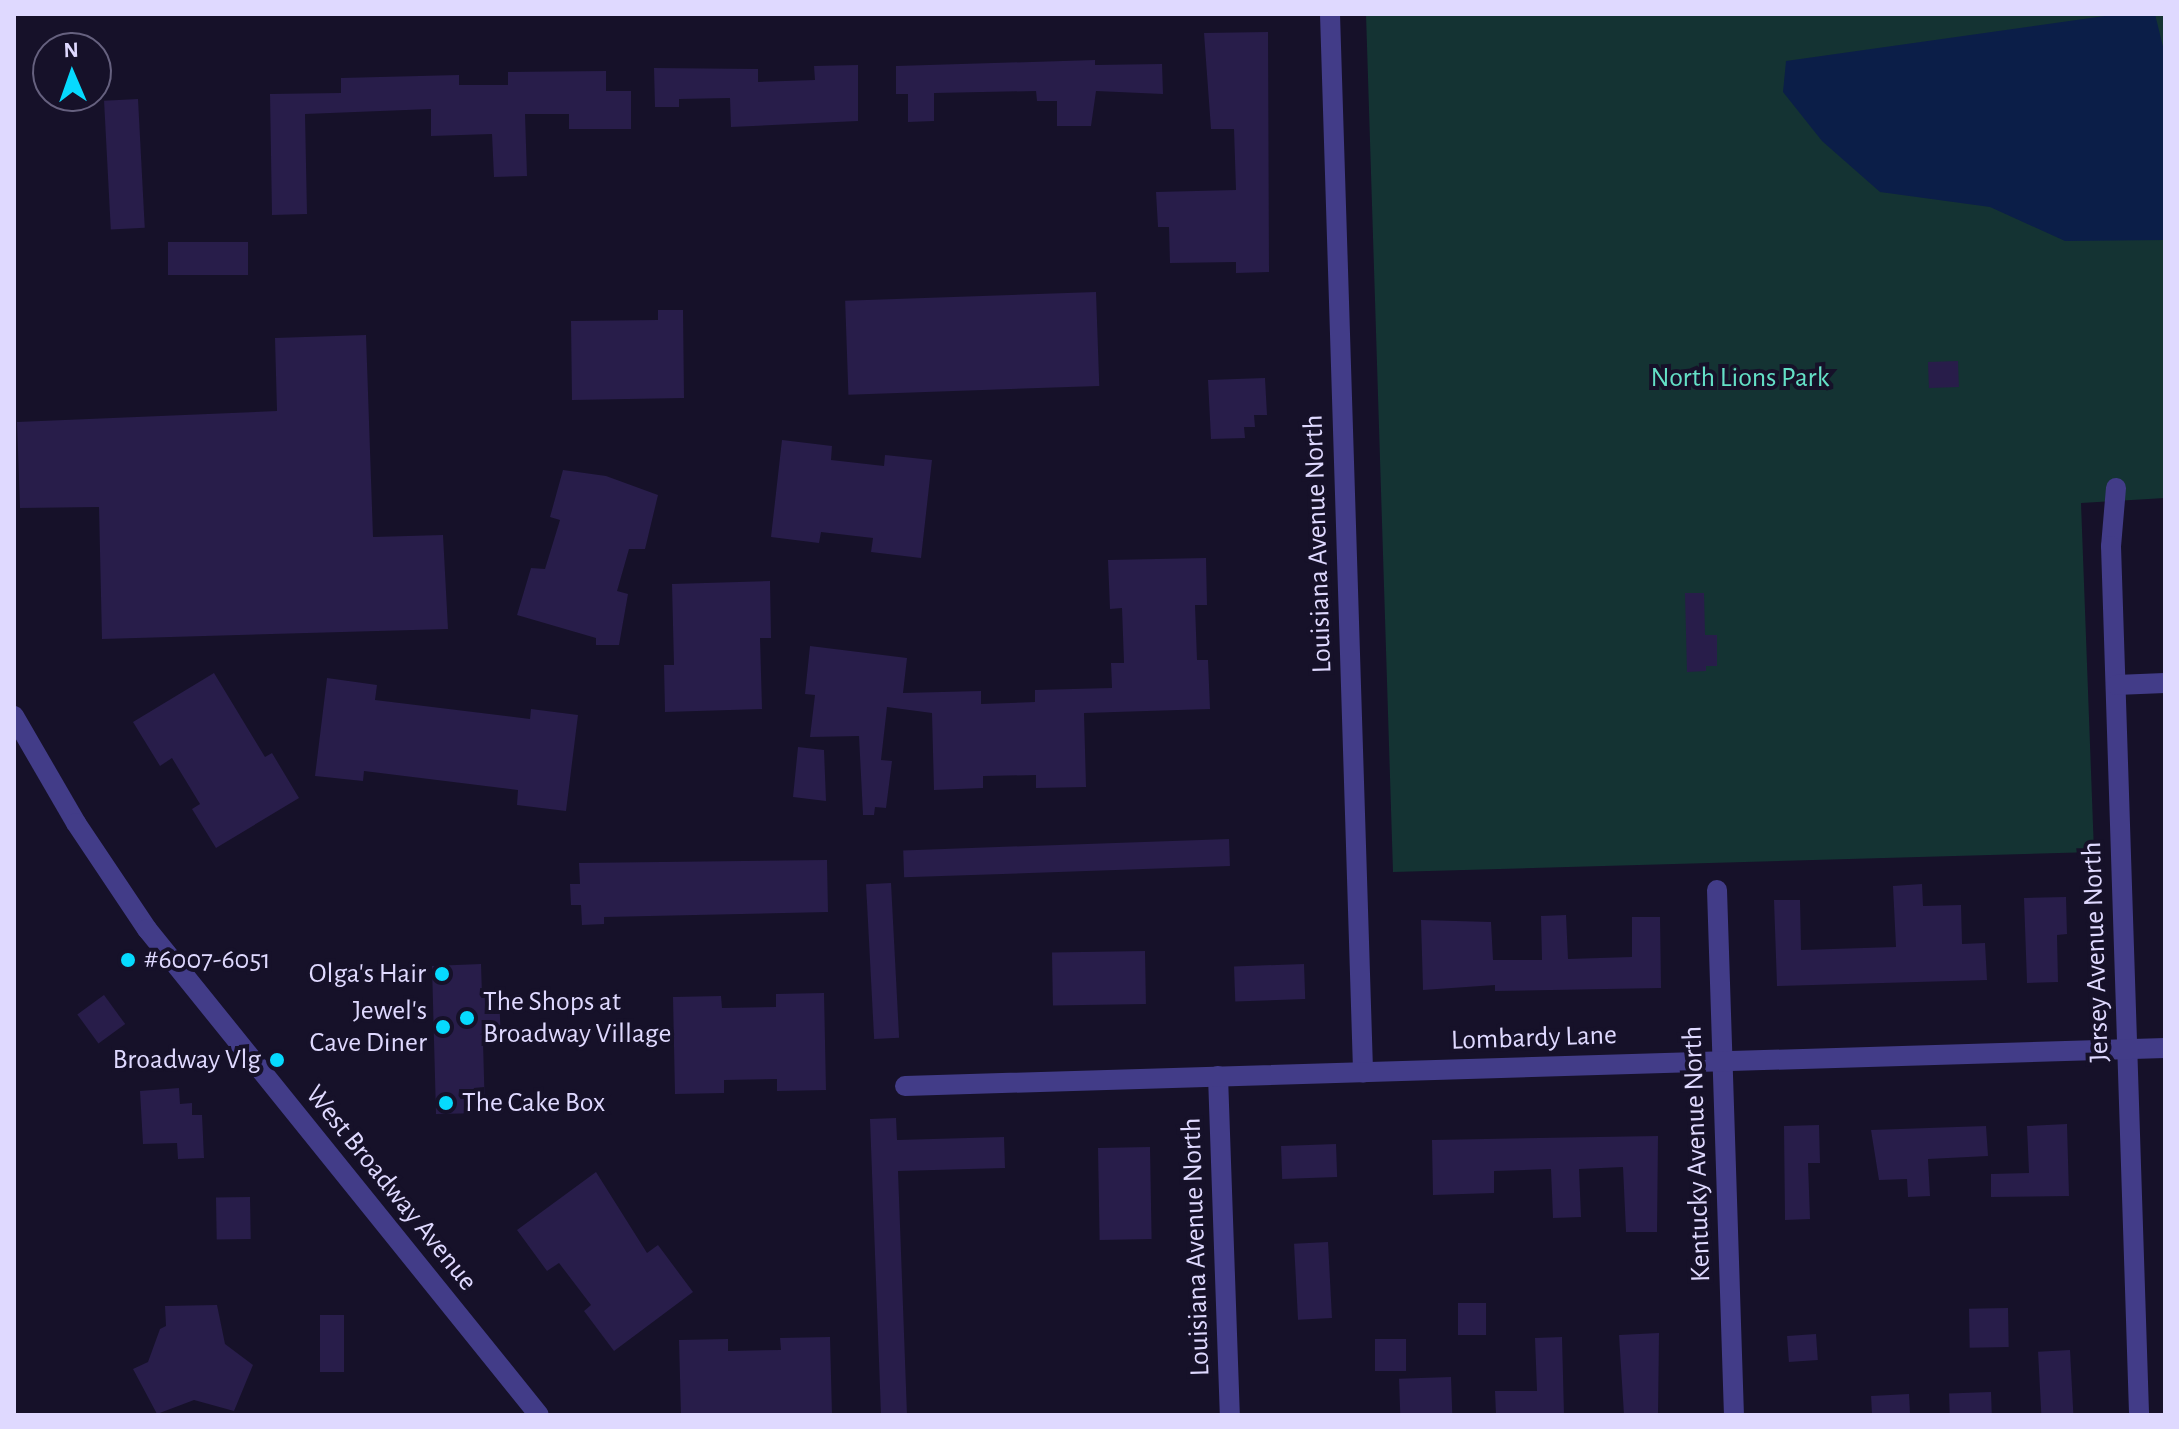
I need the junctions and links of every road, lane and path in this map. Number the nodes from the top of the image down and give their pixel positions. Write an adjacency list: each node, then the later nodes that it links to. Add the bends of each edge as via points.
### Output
1 (1330, 14): 10 (street, Louisiana Avenue North)
2 (2116, 488): 4 (street, Jersey Avenue North, via 2111,546)
3 (2165, 683): 4 (street)
4 (2116, 685): 8 (street, Jersey Avenue North)
5 (14, 716): 13 (street, West Broadway Avenue, via 76,823 147,929)
6 (1717, 890): 9 (street, Kentucky Avenue North)
7 (2165, 1048): 8 (street, Lombardy Lane)
8 (2126, 1049): 9 (street, Lombardy Lane); 16 (street, Jersey Avenue North)
9 (1722, 1061): 10 (street, Lombardy Lane); 15 (street, Kentucky Avenue North)
10 (1363, 1072): 11 (street, Lombardy Lane)
11 (1218, 1076): 12 (street, Lombardy Lane); 14 (street, Louisiana Avenue North)
12 (905, 1086)
13 (539, 1415)
14 (1230, 1415)
15 (1734, 1415)
16 (2139, 1415)

